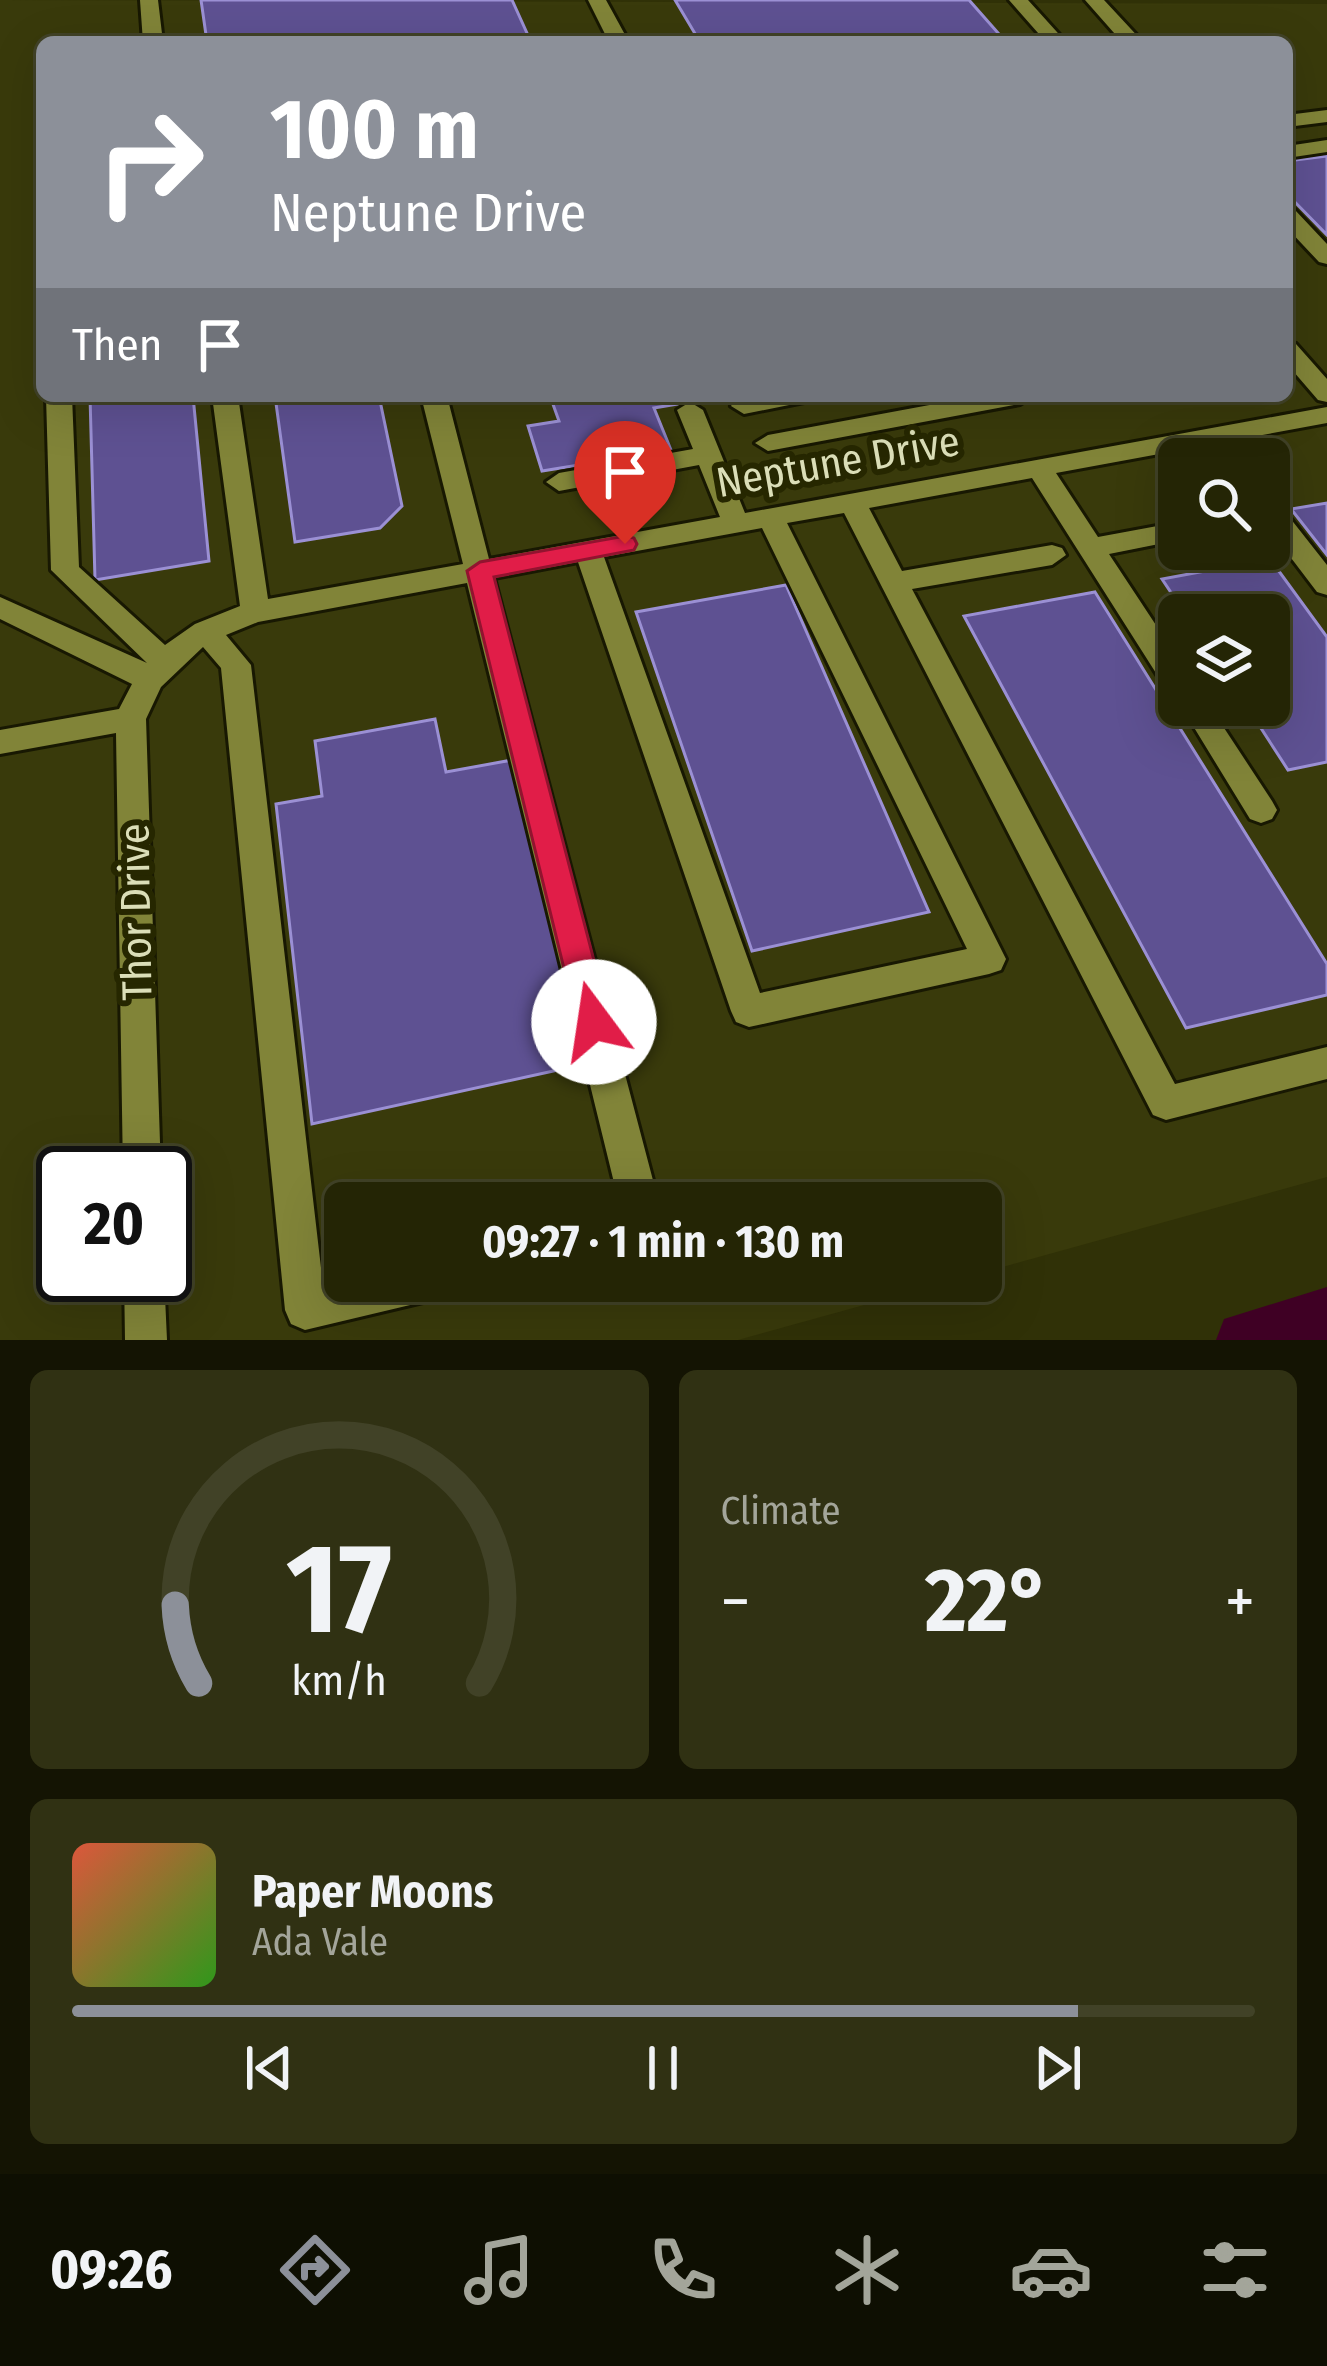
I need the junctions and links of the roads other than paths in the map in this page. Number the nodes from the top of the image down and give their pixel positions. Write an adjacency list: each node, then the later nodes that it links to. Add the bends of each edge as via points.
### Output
1 (149, 0): 5 (street)
2 (597, 0): 6 (street)
3 (1018, 0): 7 (street)
4 (1094, 0): 8 (street)
5 (153, 36)
6 (617, 36)
7 (1051, 36)
8 (1127, 36)
9 (1327, 116): 10 (street)
10 (1293, 120)
11 (1327, 146): 12 (street)
12 (1293, 151)
13 (1293, 220): 14 (street)
14 (1327, 257)
15 (1293, 356): 16 (street)
16 (1327, 394)
17 (58, 402): 46 (street, via 65,570)
18 (226, 402): 43 (street)
19 (436, 402): 39 (street)
20 (764, 402): 22 (street)
21 (988, 402): 26 (street)
22 (744, 406)
23 (690, 410): 27 (street)
24 (1327, 415): 25 (street, Neptune Drive)
25 (1253, 438)
26 (768, 443)
27 (708, 454): 30 (street); 33 (street)
28 (1158, 455): 29 (street, Neptune Drive)
29 (1039, 468): 31 (street, Neptune Drive); 36 (street)
30 (559, 482)
31 (852, 502): 32 (street, Neptune Drive); 40 (street)
32 (770, 517): 33 (street, Neptune Drive); 37 (street, via 989,959 749,1010)
33 (736, 524): 37 (street, Neptune Drive)
34 (1158, 535): 36 (street)
35 (1290, 537): 41 (street)
36 (1091, 548): 45 (street)
37 (588, 551): 39 (street, Neptune Drive)
38 (1052, 555): 40 (street)
39 (480, 571): 43 (street, Neptune Drive); 53 (street)
40 (893, 582): 51 (street, via 1166,1103)
41 (1327, 585)
42 (0, 608): 46 (street)
43 (255, 612): 44 (street, Neptune Drive)
44 (205, 631): 46 (street, Neptune Drive); 55 (street, via 236,665 304,1310)
45 (1158, 652)
46 (156, 670): 47 (street, Thor Drive)
47 (131, 719): 49 (street); 52 (street, Thor Drive)
48 (1207, 726): 50 (street)
49 (0, 742)
50 (1261, 810)
51 (1327, 1063)
52 (141, 1146)
53 (634, 1182)
54 (145, 1302): 56 (street)
55 (338, 1302)
56 (146, 1340)

